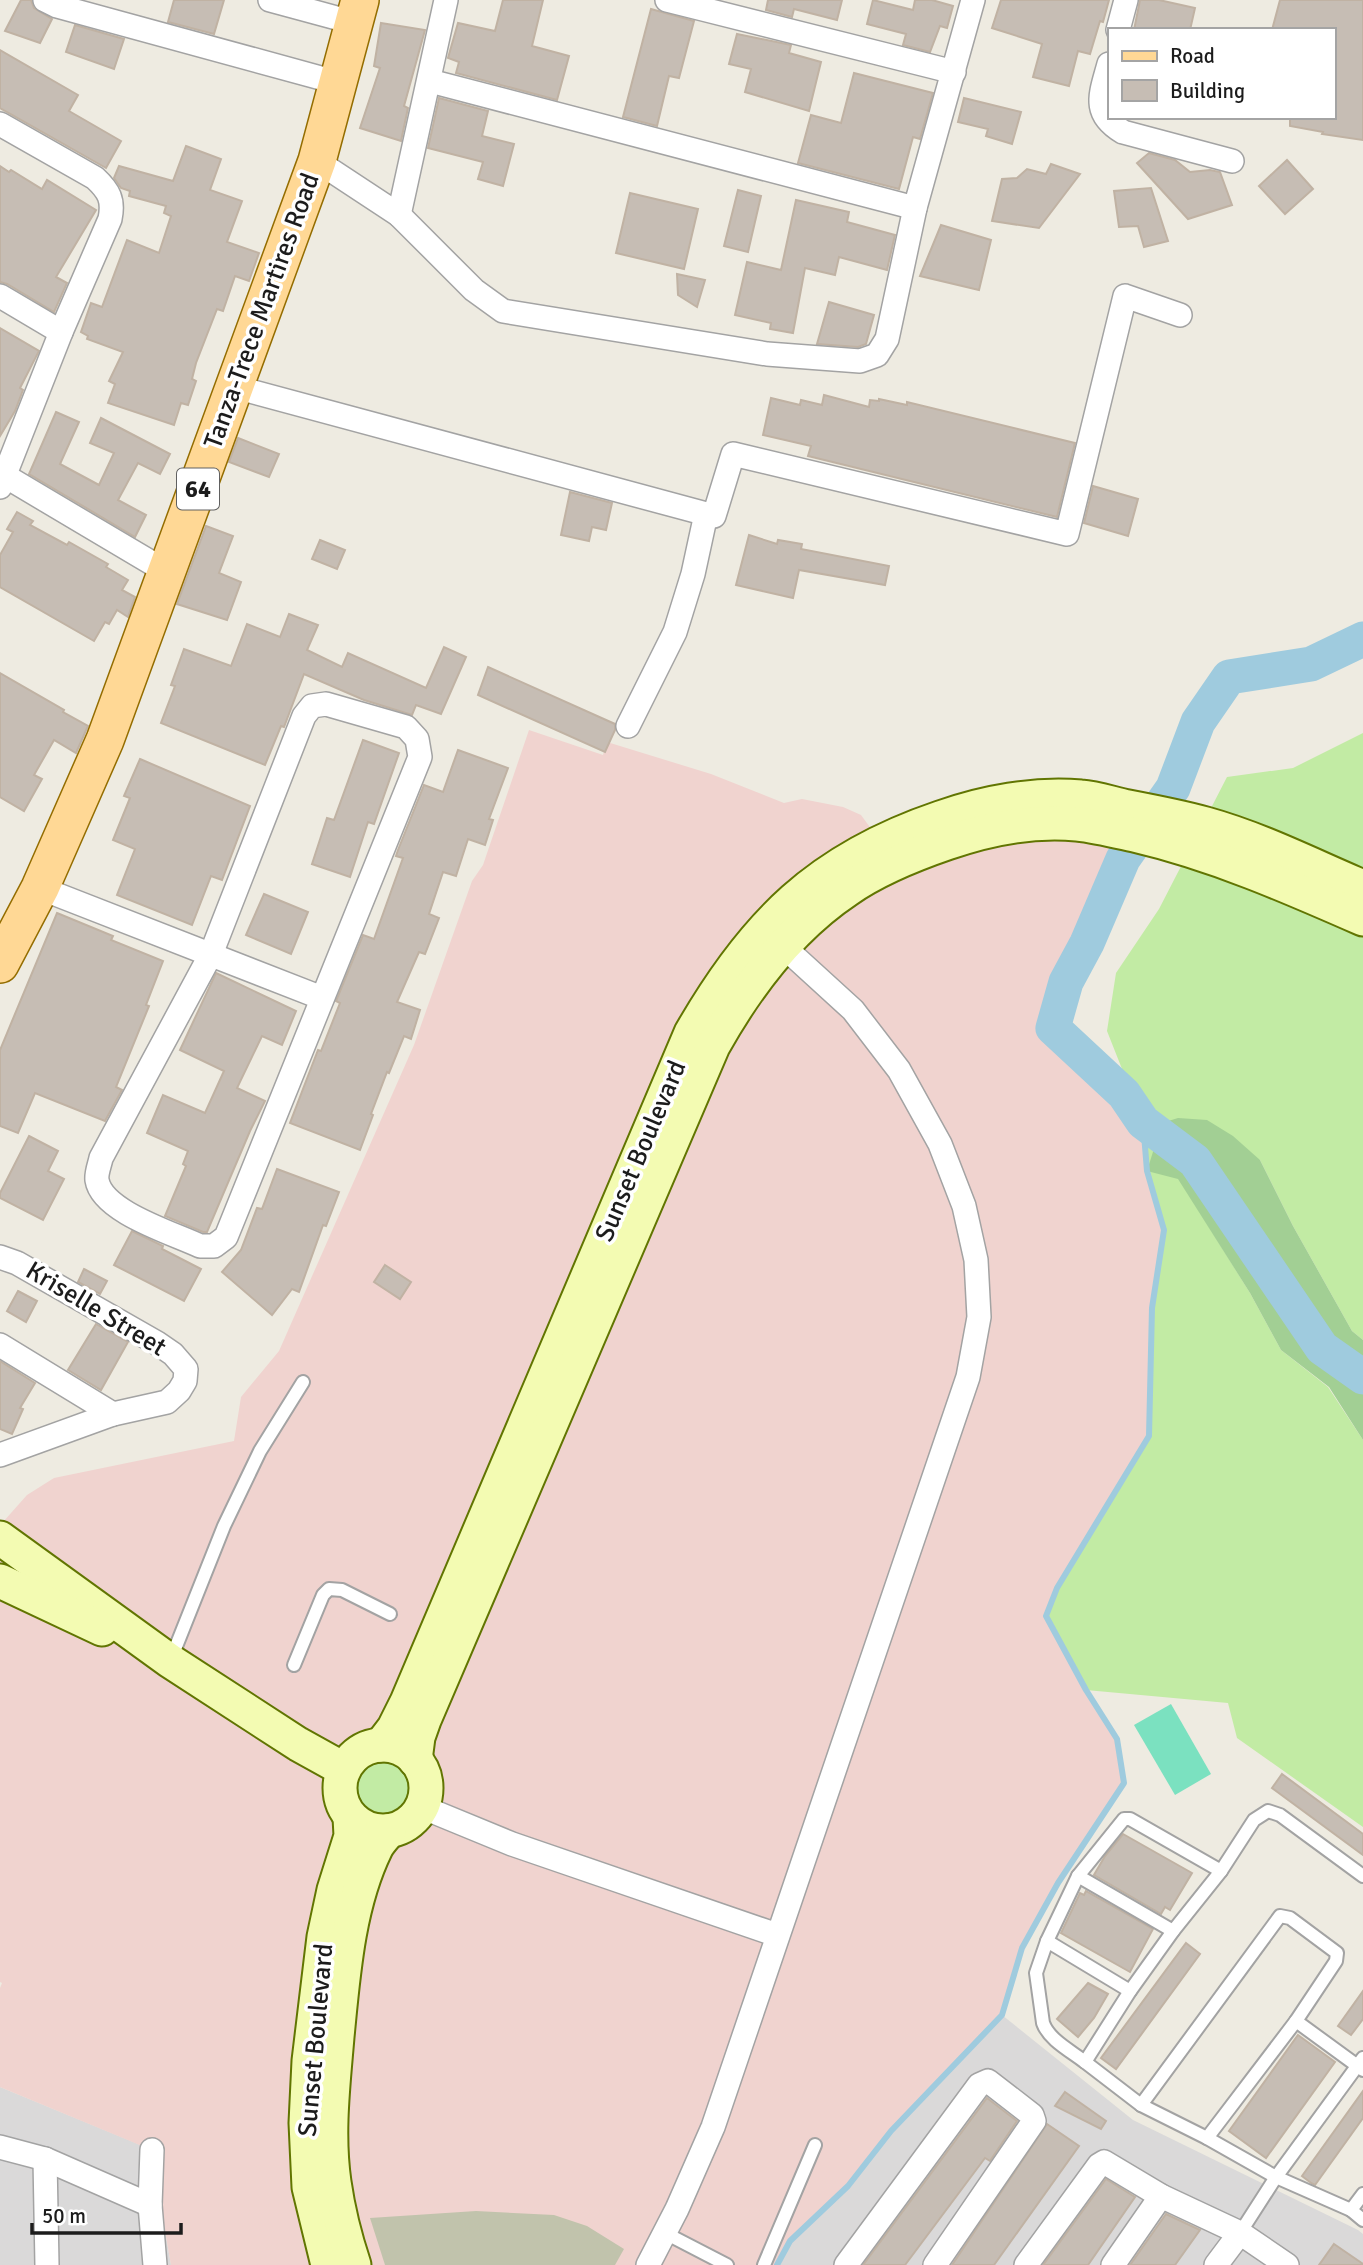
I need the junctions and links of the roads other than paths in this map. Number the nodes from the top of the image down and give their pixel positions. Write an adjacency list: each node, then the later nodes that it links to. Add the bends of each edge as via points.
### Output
1 (45, 0): 12 (street)
2 (270, 0): 7 (street)
3 (446, 0): 11 (street)
4 (667, 0): 10 (street)
5 (973, 0): 10 (street)
6 (1126, 0): 8 (street)
7 (358, 12): 12 (main road, Tanza-Trece Martires Road / 64)
8 (1119, 28)
9 (1108, 68): 15 (street, via 1101,110 1110,124 1123,132)
10 (954, 72): 16 (street)
11 (430, 81): 16 (street); 17 (street)
12 (339, 83): 14 (main road, Tanza-Trece Martires Road / 64)
13 (0, 124): 20 (street, via 95,178 111,198 110,219)
14 (317, 160): 17 (street); 21 (main road, Tanza-Trece Martires Road / 64)
15 (1232, 161)
16 (915, 208): 17 (street, via 887,340 877,355 860,361 767,355 503,311 474,290)
17 (398, 215)
18 (0, 296): 20 (street)
19 (1180, 315): 23 (street, via 1125,296 1067,534 733,454 714,516)
20 (61, 332): 22 (street)
21 (235, 387): 23 (street); 24 (main road, Tanza-Trece Martires Road / 64)
22 (2, 479): 24 (street)
23 (706, 514): 25 (street, via 675,632)
24 (167, 572): 27 (main road, Tanza-Trece Martires Road / 64, via 105,740)
25 (628, 726)
26 (1180, 832): 28 (main road, via 1260,842); 29 (main road, via 1242,867); 30 (main road, Sunset Boulevard, via 1115,818 1001,828 962,838 878,872)
27 (40, 887): 31 (street); 32 (main road, Tanza-Trece Martires Road / 64)
28 (1363, 887)
29 (1363, 919)
30 (774, 937): 44 (main road, Sunset Boulevard, via 732,968 691,1034 403,1711); 45 (main road, Sunset Boulevard, via 759,974 713,1046 424,1720); 54 (street, via 853,1010 899,1070 940,1144 964,1206 976,1260 979,1317 968,1377)
31 (211, 954): 33 (street); 33 (street, via 304,716 312,706 326,704 406,727 417,738 419,757); 33 (street, via 101,1158 96,1178 117,1208 200,1246 214,1245 226,1237)
32 (0, 964)
33 (322, 998)
34 (0, 1257): 37 (street, Kriselle Street, via 157,1343 186,1369 185,1381 167,1402)
35 (0, 1345): 37 (street)
36 (303, 1382): 42 (lane, via 260,1451 224,1526)
37 (113, 1414): 38 (street)
38 (0, 1455)
39 (11, 1545): 40 (street); 42 (main road)
40 (1, 1584): 42 (main road)
41 (390, 1614): 43 (lane, via 342,1590 329,1589)
42 (170, 1661): 46 (main road)
43 (294, 1665)
44 (381, 1745): 45 (main road, via 400,1748); 46 (main road, via 359,1751)
45 (415, 1760): 47 (main road, via 426,1787)
46 (343, 1769): 48 (main road, via 340,1799)
47 (422, 1807): 49 (main road, via 409,1823); 54 (street, via 512,1844)
48 (350, 1817): 49 (main road, via 368,1829); 76 (main road, Sunset Boulevard, via 351,1836 324,1937 309,2061 309,2187)
49 (389, 1831): 77 (main road, Sunset Boulevard, via 377,1845 358,1899 335,2061 331,2121 334,2182)
50 (1221, 1871): 51 (lane, via 1254,1820 1268,1811); 52 (lane, via 1125,1819); 53 (lane)
51 (1363, 1876)
52 (1078, 1877): 53 (lane); 55 (lane)
53 (1173, 1931): 56 (lane)
54 (777, 1935): 72 (street, via 713,2127)
55 (1047, 1941): 56 (lane); 58 (lane, via 1037,1973 1045,2031)
56 (1130, 1991): 58 (lane)
57 (1296, 2021): 59 (lane); 60 (lane, via 1337,1953 1290,1918 1280,1916); 61 (lane)
58 (1085, 2062): 60 (lane)
59 (1361, 2064): 66 (lane)
60 (1141, 2105): 61 (lane)
61 (1207, 2138): 66 (lane)
62 (815, 2145): 80 (lane)
63 (0, 2147): 65 (street)
64 (152, 2150): 69 (street)
65 (45, 2159): 69 (street); 74 (street)
66 (1276, 2177): 70 (lane); 73 (lane)
67 (1363, 2194): 70 (lane)
68 (1161, 2196): 73 (street); 83 (street, via 1101,2163); 84 (street)
69 (150, 2205): 75 (street)
70 (1351, 2210): 71 (lane)
71 (1363, 2220)
72 (665, 2233): 78 (street); 79 (lane)
73 (1240, 2233): 85 (street); 86 (street)
74 (47, 2265)
75 (155, 2265)
76 (328, 2265)
77 (355, 2265)
78 (648, 2265)
79 (727, 2265)
80 (764, 2265)
81 (846, 2265): 82 (street, via 979,2085 988,2081 1032,2115 1034,2122)
82 (936, 2265)
83 (1026, 2265)
84 (1113, 2265)
85 (1216, 2265)
86 (1287, 2265)

